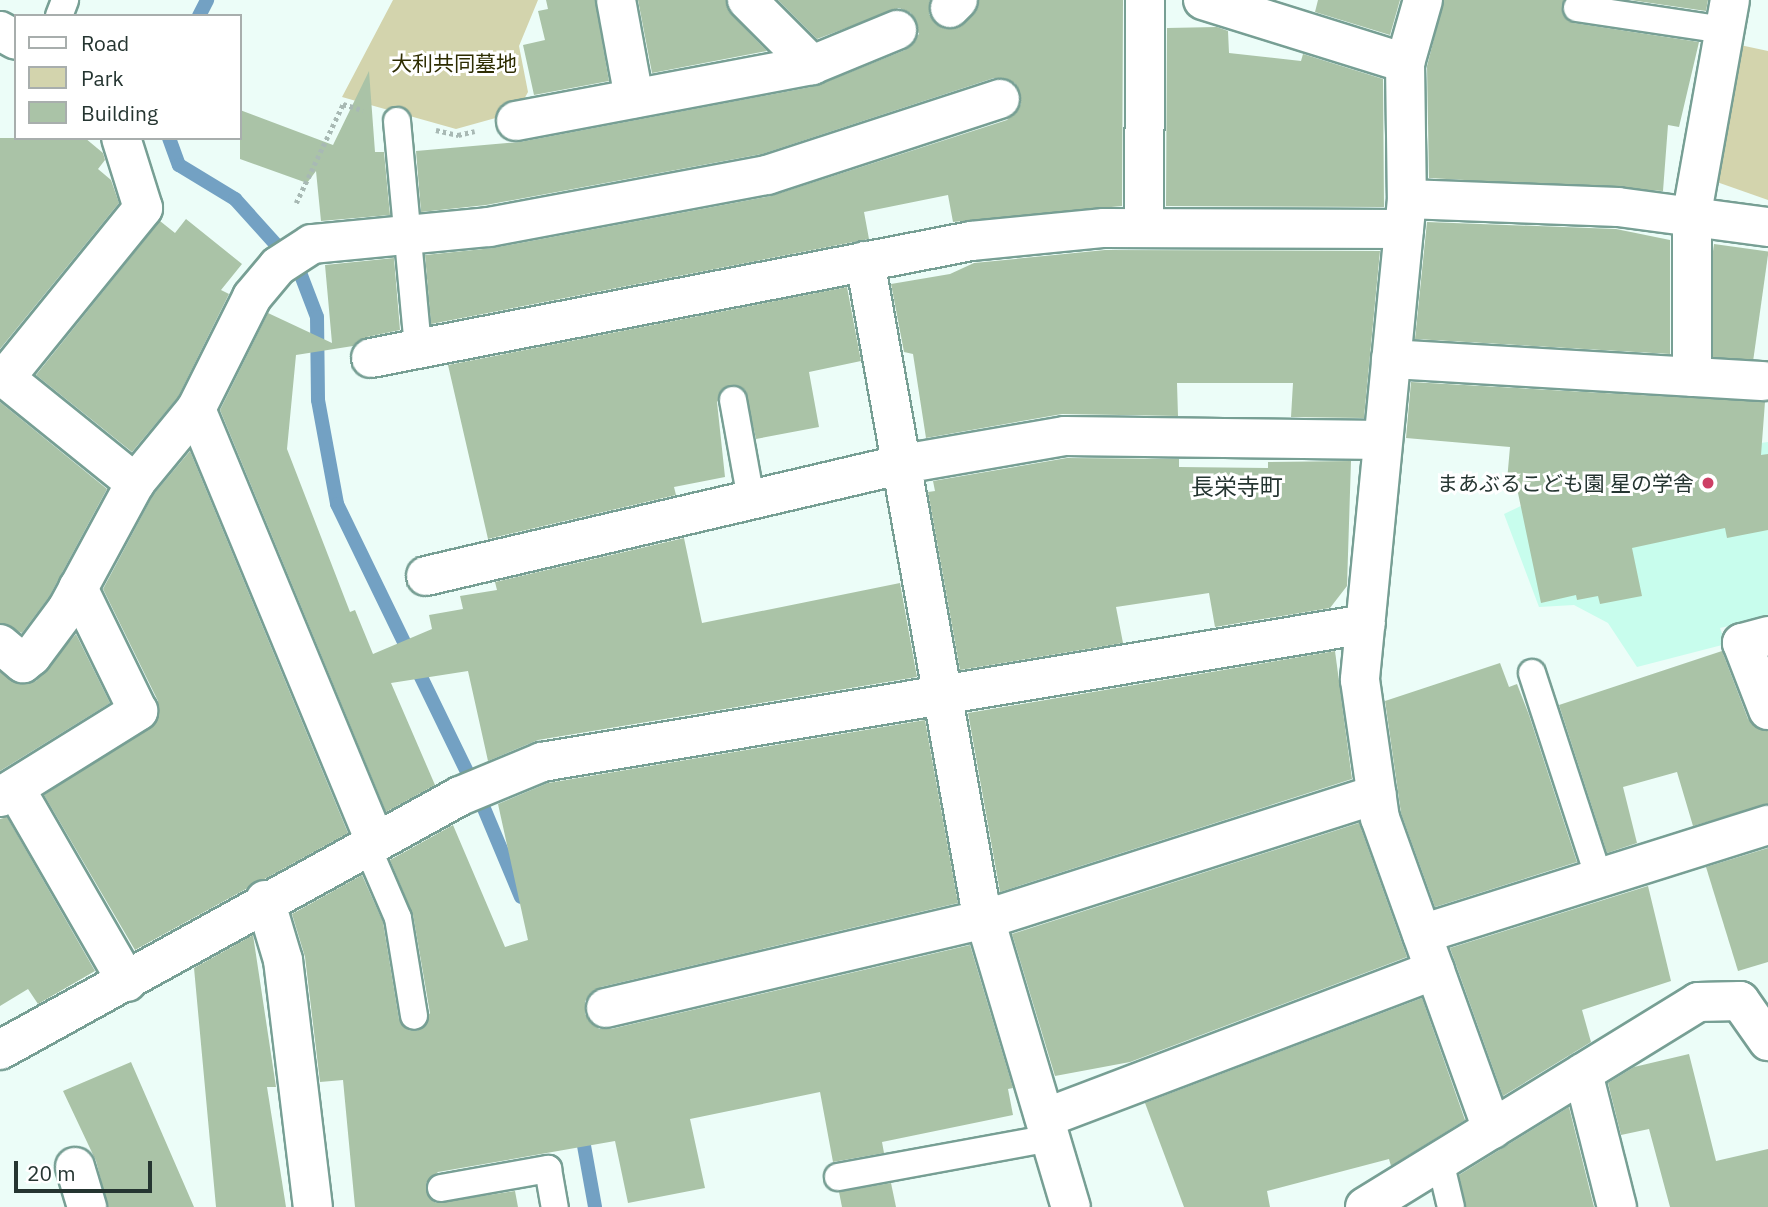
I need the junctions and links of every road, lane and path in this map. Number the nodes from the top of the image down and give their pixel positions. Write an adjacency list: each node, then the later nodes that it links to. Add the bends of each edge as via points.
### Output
1 (615, 0): 11 (street)
2 (747, 0): 10 (street)
3 (1145, 0): 19 (street)
4 (1203, 0): 9 (street)
5 (1423, 0): 9 (street)
6 (1577, 8): 7 (lane)
7 (1727, 15): 16 (street)
8 (897, 30): 10 (street)
9 (1405, 63): 17 (street)
10 (812, 65): 11 (street)
11 (634, 98): 14 (street)
12 (1000, 99): 20 (street, via 767,175 489,227)
13 (397, 121): 20 (lane)
14 (516, 121)
15 (122, 140): 25 (street, via 143,208)
16 (1692, 213): 17 (street); 18 (street); 26 (street)
17 (1405, 214): 19 (street); 24 (street)
18 (1768, 227)
19 (1144, 228): 21 (street, via 971,241)
20 (404, 233): 22 (lane); 29 (street, via 319,241 291,258 252,297)
21 (865, 261): 22 (street); 31 (street)
22 (418, 349): 23 (street)
23 (371, 358)
24 (1391, 359): 26 (street); 30 (street)
25 (3, 376): 32 (street)
26 (1692, 377): 27 (street)
27 (1763, 381)
28 (733, 400): 33 (lane)
29 (196, 409): 32 (street); 45 (street)
30 (1383, 440): 31 (street, via 1065,436); 36 (street)
31 (903, 464): 33 (street); 40 (street)
32 (135, 483): 35 (street)
33 (751, 499): 34 (street)
34 (426, 576)
35 (78, 589): 38 (street); 42 (street, via 138,711)
36 (1366, 624): 40 (street); 43 (street, via 1360,680)
37 (1768, 636): 41 (street, via 1742,643)
38 (8, 660)
39 (1532, 673): 46 (lane)
40 (944, 692): 45 (street, via 541,762 460,796); 48 (street)
41 (1768, 710)
42 (7, 792): 51 (street)
43 (1377, 794): 48 (street); 49 (street)
44 (1768, 825): 46 (street)
45 (371, 844): 47 (street); 53 (lane, via 398,918)
46 (1599, 878): 49 (street)
47 (265, 900): 51 (street); 64 (street, via 283,960)
48 (986, 919): 52 (street); 57 (street)
49 (1422, 934): 50 (street)
50 (1435, 970): 57 (street); 58 (street)
51 (127, 982): 55 (street)
52 (606, 1008)
53 (414, 1016)
54 (1768, 1041): 56 (street, via 1740,1001 1698,1002)
55 (0, 1050)
56 (1583, 1073): 58 (street); 69 (street)
57 (1048, 1128): 61 (lane); 66 (street)
58 (1492, 1129): 59 (street)
59 (1440, 1161): 67 (street); 68 (lane)
60 (75, 1167): 63 (street)
61 (838, 1177)
62 (441, 1188): 65 (lane, via 548,1169)
63 (87, 1207)
64 (313, 1207)
65 (555, 1207)
66 (1071, 1207)
67 (1366, 1207)
68 (1451, 1207)
69 (1617, 1207)

